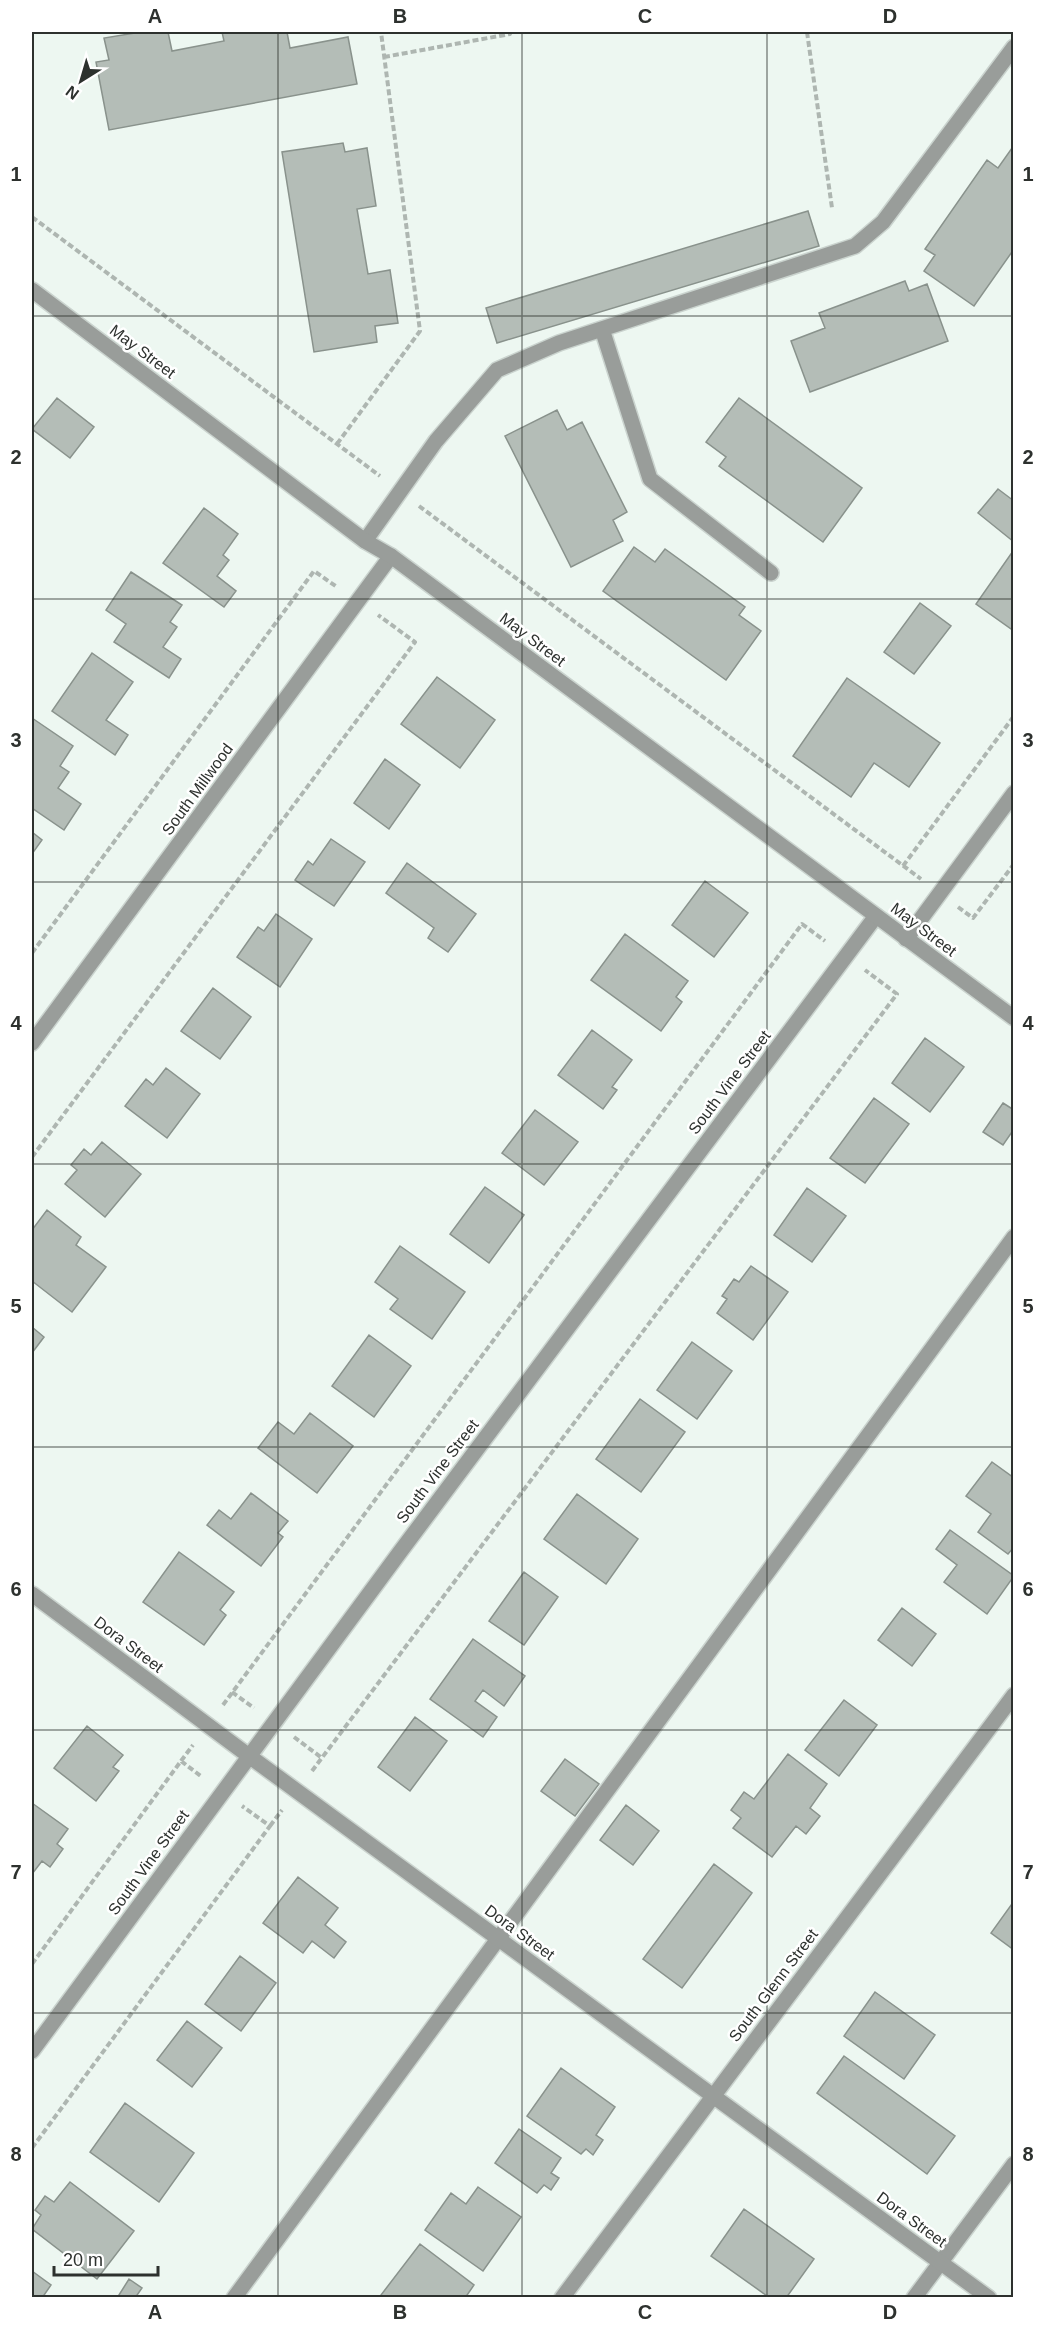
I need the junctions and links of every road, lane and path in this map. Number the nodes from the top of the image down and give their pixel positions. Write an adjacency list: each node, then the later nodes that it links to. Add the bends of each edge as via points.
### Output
1 (381, 32): 5 (path)
2 (510, 32): 5 (path)
3 (807, 32): 6 (path)
4 (1014, 47): 9 (street, via 883,222 855,246)
5 (384, 57): 10 (path, via 420,331)
6 (832, 208)
7 (32, 217): 10 (path)
8 (32, 290): 12 (street, May Street)
9 (602, 329): 11 (street, via 497,370 436,441); 14 (street, via 650,480)
10 (337, 444): 11 (path)
11 (400, 492): 12 (street); 19 (path)
12 (365, 541): 13 (street, May Street)
13 (391, 556): 15 (street, South Millwood); 21 (street, May Street)
14 (771, 573)
15 (357, 601): 23 (path, via 314,571); 25 (street, South Millwood); 26 (path, via 415,642)
16 (1014, 716): 19 (path)
17 (1014, 793): 20 (street)
18 (1014, 864): 20 (path, via 973,918)
19 (903, 866): 20 (path)
20 (940, 893): 22 (street)
21 (876, 916): 22 (street, May Street); 30 (street, South Vine Street)
22 (906, 939): 24 (street, May Street)
23 (32, 952)
24 (1014, 1018)
25 (32, 1043)
26 (32, 1157)
27 (1014, 1237): 31 (street)
28 (32, 1594): 30 (street, Dora Street)
29 (1014, 1695): 33 (street, South Glenn Street)
30 (249, 1756): 31 (street, Dora Street); 32 (street, South Vine Street)
31 (499, 1939): 33 (street, Dora Street); 36 (street)
32 (32, 2051)
33 (713, 2095): 35 (street, Dora Street); 37 (street, South Glenn Street)
34 (1014, 2164): 35 (street)
35 (940, 2262): 38 (street); 39 (street, Dora Street)
36 (234, 2298)
37 (562, 2298)
38 (914, 2298)
39 (989, 2298)

